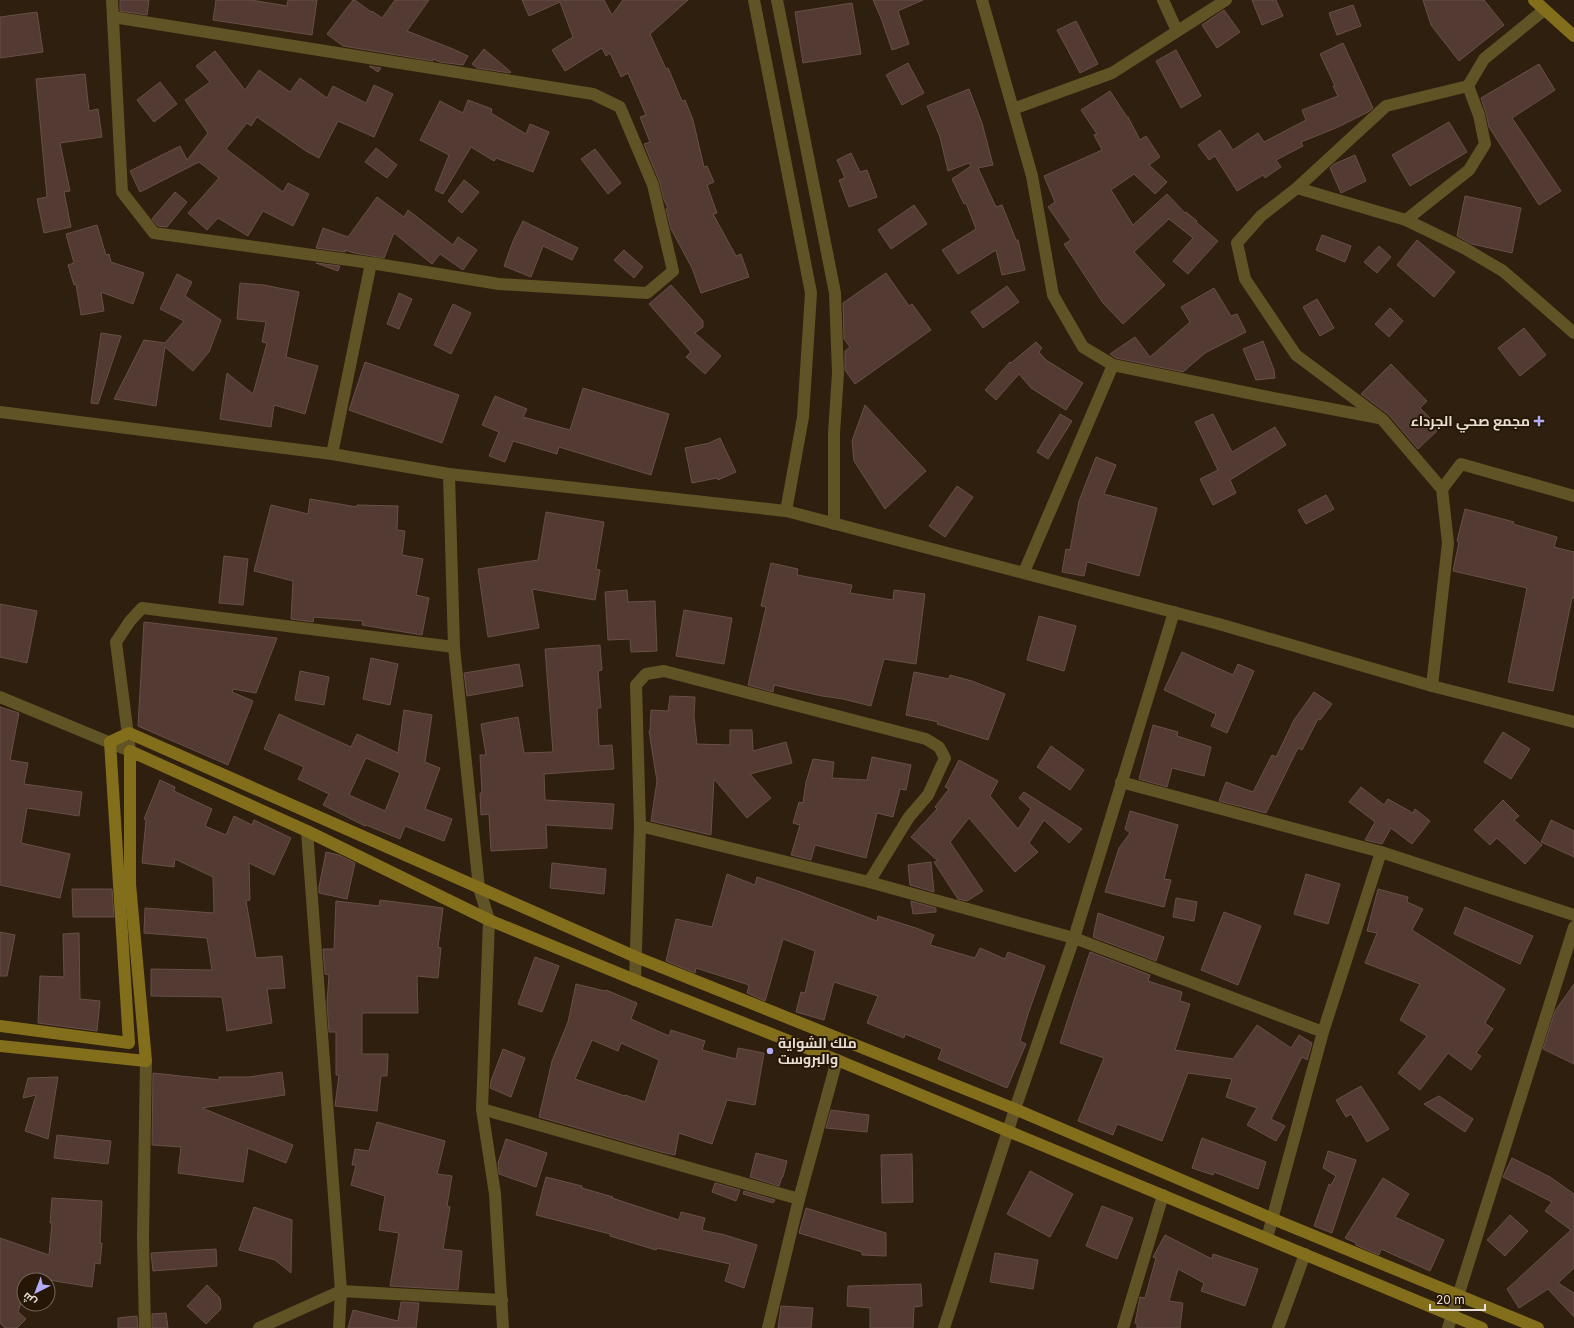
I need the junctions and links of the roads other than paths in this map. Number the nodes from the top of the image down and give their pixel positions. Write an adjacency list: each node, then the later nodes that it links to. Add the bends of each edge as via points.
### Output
1 (112, 0): 9 (street)
2 (754, 0): 25 (street, via 811,293 803,417)
3 (777, 0): 26 (street, via 835,293 838,373 834,433)
4 (982, 0): 13 (street)
5 (1163, 0): 10 (street)
6 (1226, 0): 10 (street)
7 (1534, 0): 8 (street)
8 (1544, 10): 11 (street); 12 (street, via 1484,59)
9 (113, 17): 16 (street, via 122,192 154,233); 16 (street, via 593,94 620,107 653,185 673,271 647,293 500,284)
10 (1177, 31): 13 (street, via 1112,72)
11 (1574, 36)
12 (1468, 86): 14 (street, via 1386,106); 15 (street, via 1479,115 1485,144 1469,170)
13 (1013, 109): 18 (street, via 1032,176 1053,295 1083,347)
14 (1297, 188): 15 (street); 20 (street, via 1261,216 1237,243 1245,279 1296,355)
15 (1406, 220): 17 (street, via 1464,248 1503,271)
16 (371, 263): 21 (street)
17 (1574, 333)
18 (1113, 365): 20 (street); 27 (street)
19 (0, 412): 21 (street)
20 (1382, 419): 23 (street)
21 (332, 454): 22 (street)
22 (449, 474): 25 (street); 29 (street)
23 (1442, 489): 24 (street, via 1461,464); 30 (street, via 1448,543)
24 (1574, 496)
25 (786, 511): 26 (street)
26 (834, 524): 27 (street)
27 (1024, 572): 28 (street)
28 (1174, 612): 30 (street); 36 (street)
29 (454, 647): 33 (street, via 142,608 116,642); 41 (street)
30 (1432, 686): 32 (street)
31 (0, 697): 34 (street)
32 (1574, 722)
33 (129, 733): 34 (street); 35 (street); 41 (street)
34 (110, 742): 35 (street); 48 (street, via 129,1043)
35 (130, 751): 38 (street); 52 (street, via 130,884)
36 (1122, 782): 39 (street); 45 (street)
37 (640, 826): 40 (street); 40 (street, via 636,685 646,674 664,671 926,740 939,747 946,758 928,795 909,818); 46 (street)
38 (307, 832): 43 (street); 61 (street)
39 (1381, 852): 42 (street); 49 (street)
40 (869, 882): 45 (street)
41 (479, 888): 43 (street); 46 (street)
42 (1574, 915)
43 (488, 920): 47 (street); 53 (street)
44 (1574, 927): 62 (street)
45 (1074, 938): 49 (street); 54 (street)
46 (636, 957): 47 (street); 54 (street)
47 (635, 980): 51 (street)
48 (0, 1026)
49 (1323, 1032): 58 (street)
50 (0, 1046): 52 (street)
51 (837, 1060): 55 (street); 57 (street)
52 (146, 1061): 65 (street, via 142,1237)
53 (482, 1108): 57 (street); 63 (street, via 495,1194)
54 (1015, 1109): 55 (street); 58 (street)
55 (1008, 1131): 56 (street); 70 (street)
56 (1163, 1195): 59 (street); 71 (street)
57 (799, 1199): 69 (street)
58 (1273, 1219): 59 (street); 62 (street)
59 (1267, 1238): 60 (street)
60 (1305, 1254): 64 (street); 72 (street)
61 (341, 1291): 63 (street); 66 (street); 67 (street)
62 (1458, 1295): 64 (street); 75 (street)
63 (502, 1300): 68 (street)
64 (1452, 1315): 73 (street); 74 (street)
65 (145, 1328)
66 (258, 1328)
67 (339, 1328)
68 (503, 1328)
69 (768, 1328)
70 (944, 1328)
71 (1123, 1328)
72 (1278, 1328)
73 (1448, 1328)
74 (1482, 1328)
75 (1538, 1328)

